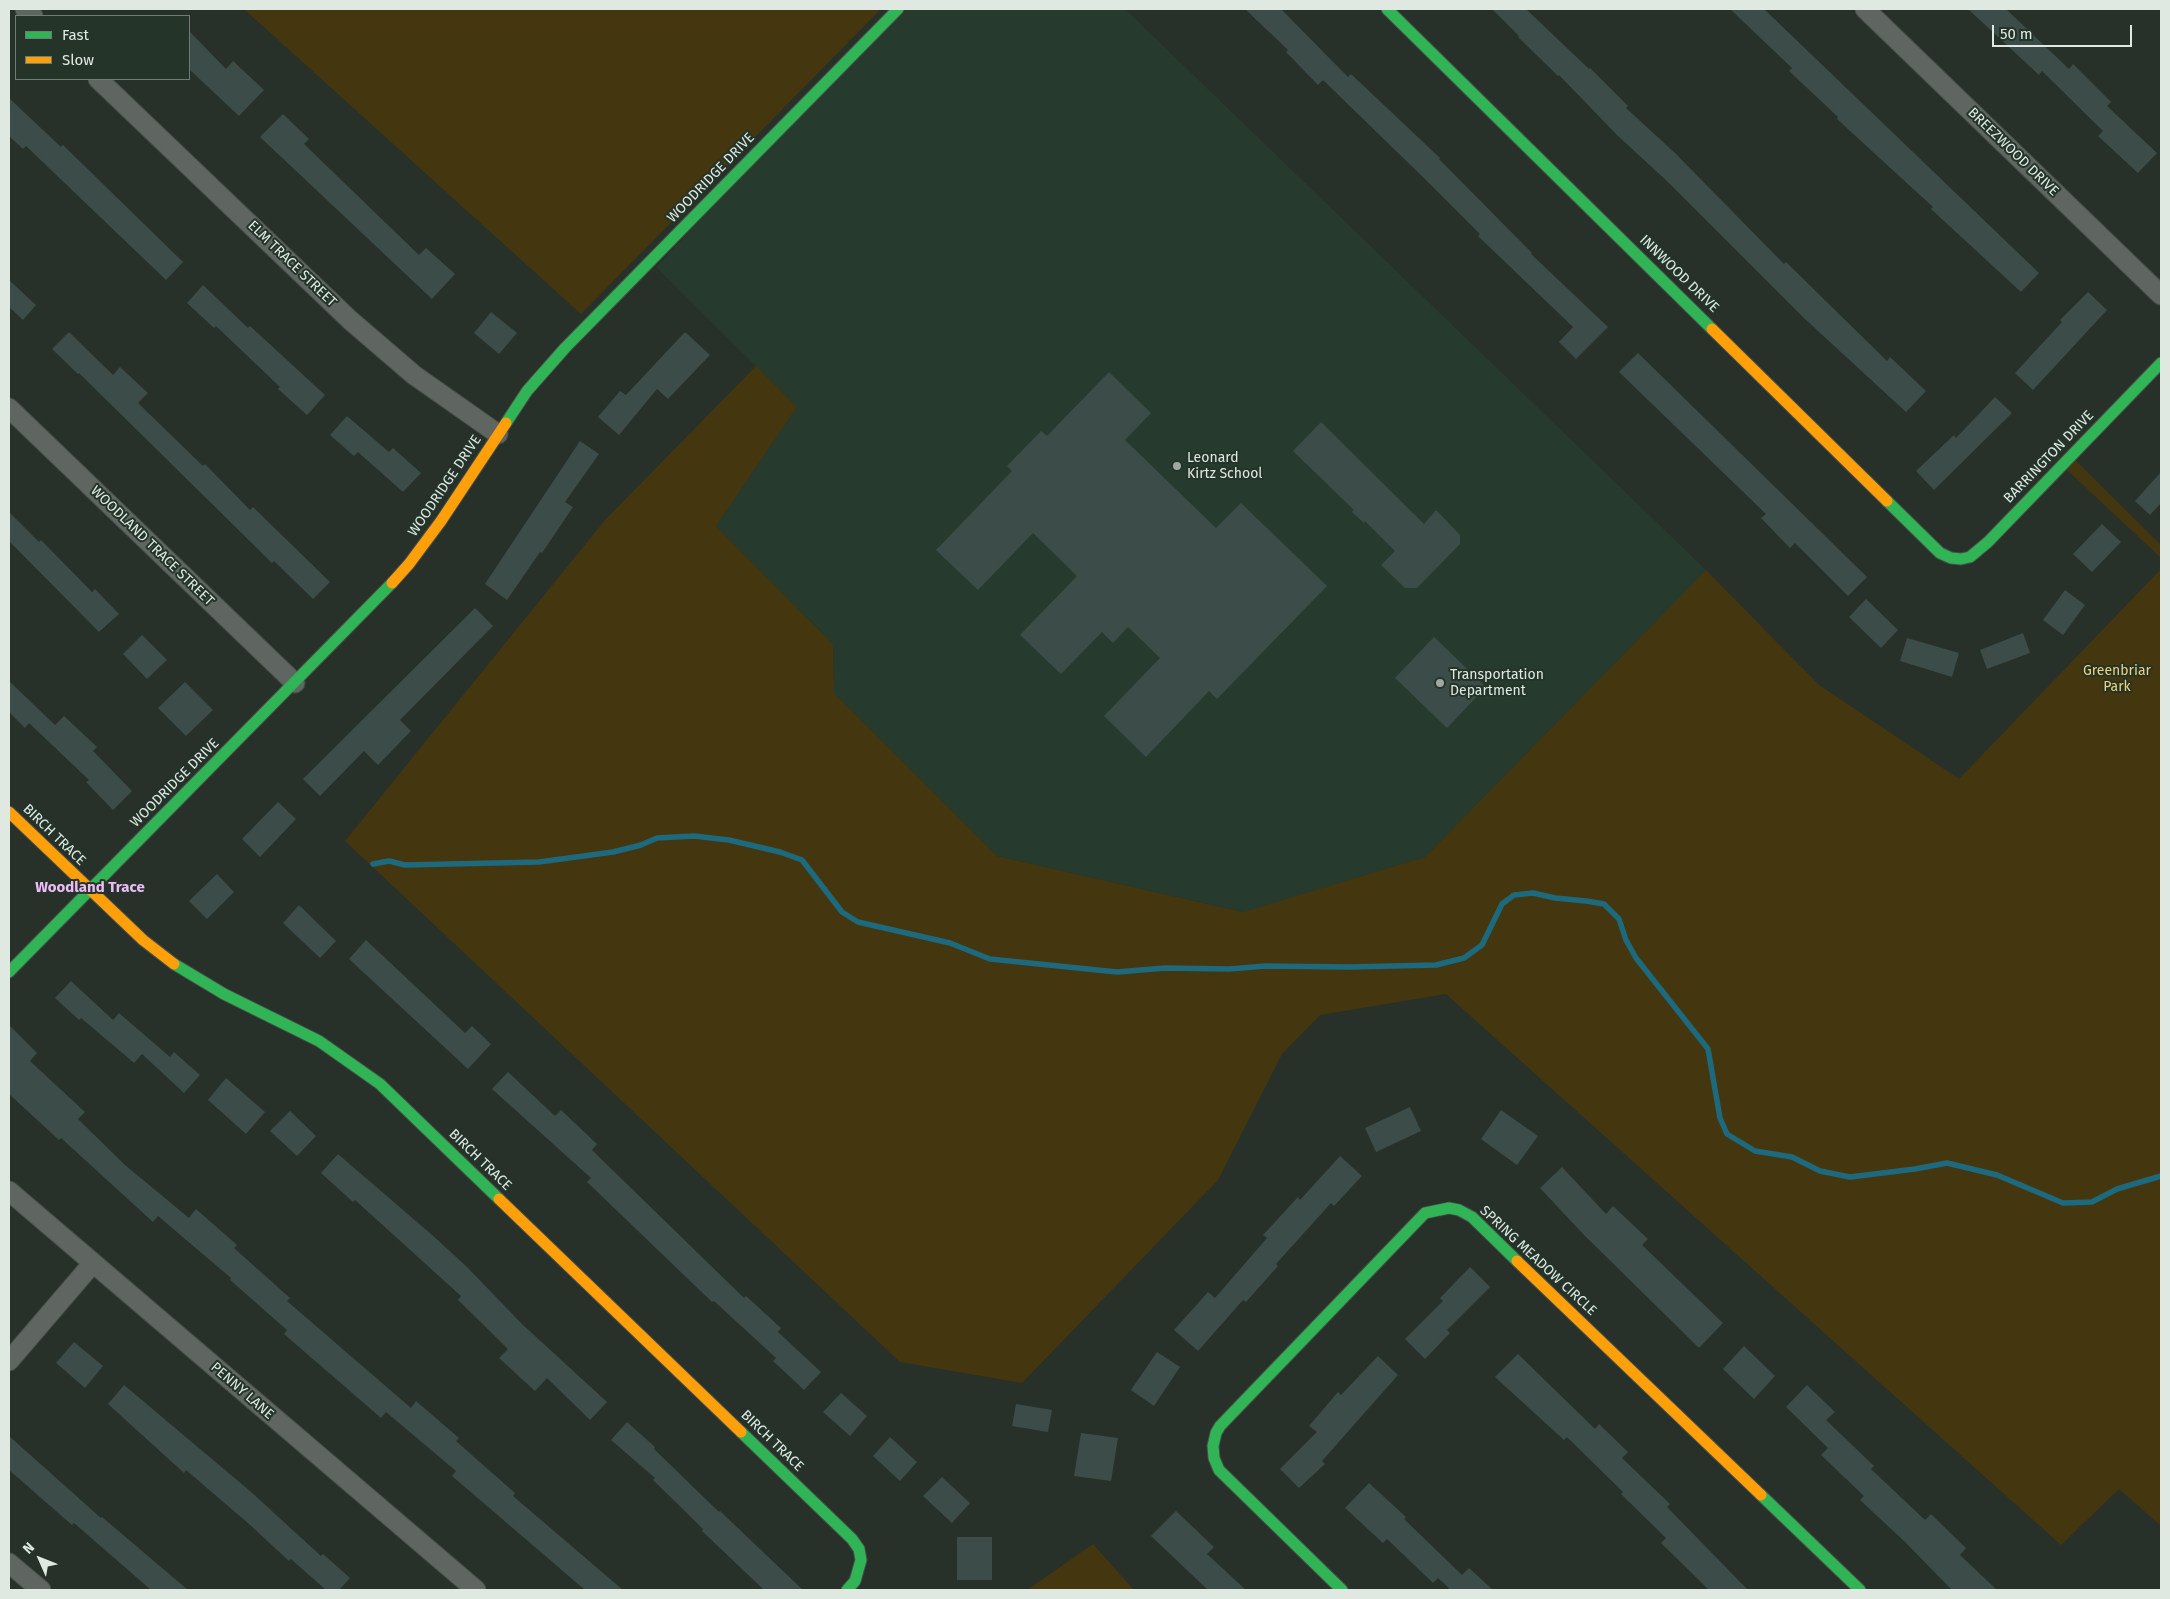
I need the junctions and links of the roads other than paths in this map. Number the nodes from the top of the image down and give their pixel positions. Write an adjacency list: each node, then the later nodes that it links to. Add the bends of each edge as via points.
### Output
1 (898, 9): 8 (street, WOODRIDGE DRIVE, via 564,348 527,391)
2 (1387, 9): 9 (street, INNWOOD DRIVE, via 1940,553)
3 (1865, 9): 5 (street, BREEZWOOD DRIVE)
4 (99, 80): 8 (street, ELM TRACE STREET, via 350,320 414,374)
5 (2161, 295)
6 (2161, 363): 9 (street, BARRINGTON DRIVE, via 1988,542 1970,557)
7 (9, 408): 10 (street, WOODLAND TRACE STREET)
8 (498, 434): 10 (street, WOODRIDGE DRIVE, via 409,564)
9 (1951, 558)
10 (295, 683): 12 (street, WOODRIDGE DRIVE)
11 (9, 812): 12 (street, BIRCH TRACE)
12 (90, 890): 13 (street, WOODRIDGE DRIVE); 20 (street, BIRCH TRACE, via 143,940 181,969 318,1041 380,1084 852,1538 861,1560 855,1581)
13 (9, 972)
14 (9, 1191): 15 (street, PENNY LANE)
15 (93, 1263): 16 (street); 19 (street, PENNY LANE)
16 (9, 1360)
17 (9, 1563): 18 (street)
18 (41, 1590)
19 (476, 1590)
20 (847, 1590)
21 (1342, 1590): 22 (street, SPRING MEADOW CIRCLE, via 1219,1470 1213,1446 1216,1433 1425,1213 1449,1208 1472,1217)
22 (1860, 1590)

